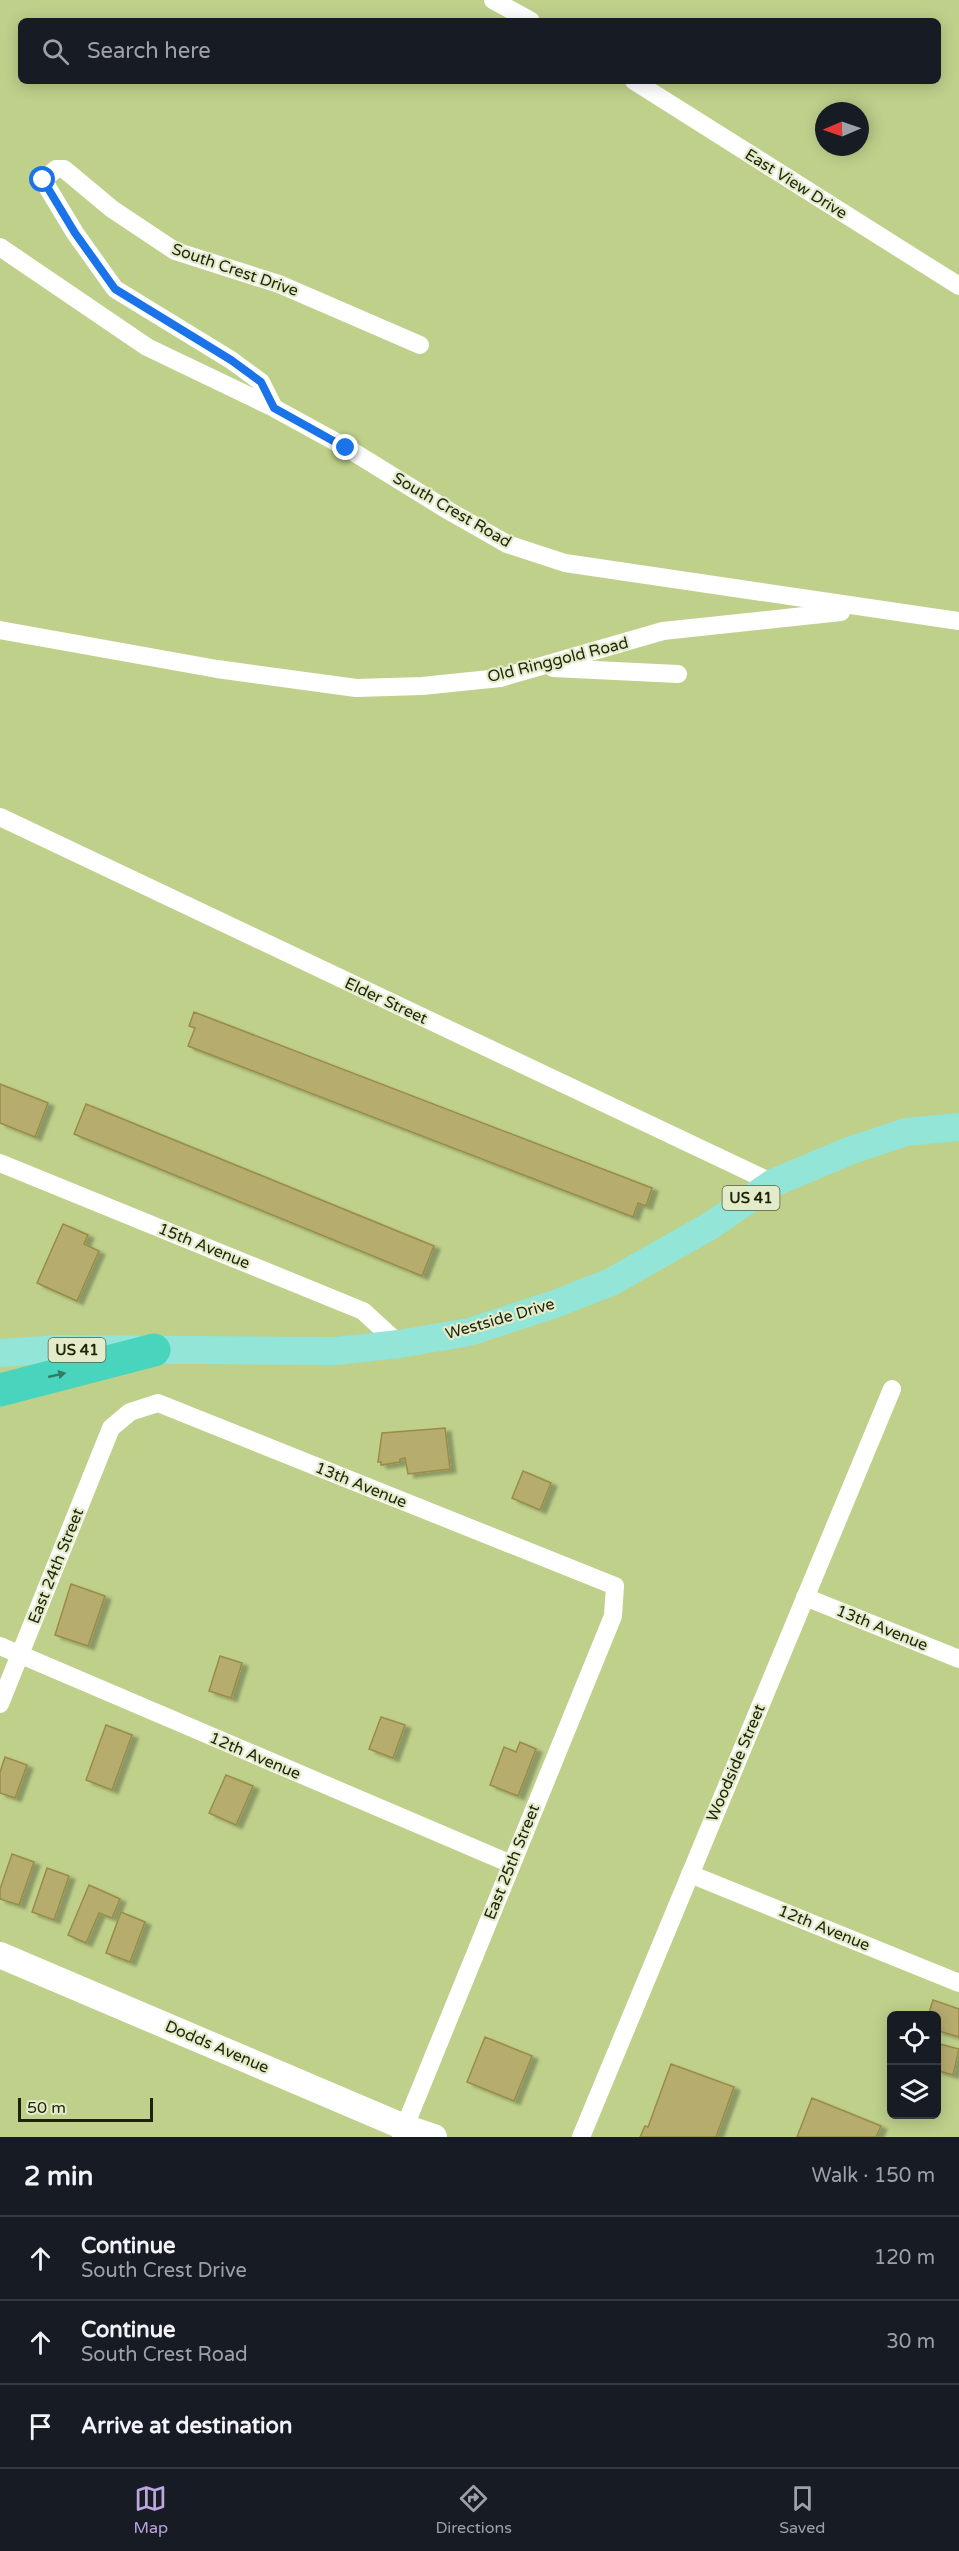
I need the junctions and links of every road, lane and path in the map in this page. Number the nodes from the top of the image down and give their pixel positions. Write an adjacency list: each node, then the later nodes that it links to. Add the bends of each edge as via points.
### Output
1 (493, 0): 2 (street)
2 (526, 18)
3 (639, 84): 5 (street, East View Drive)
4 (0, 247): 7 (street, South Crest Road, via 147,347)
5 (959, 286)
6 (420, 345): 7 (street, South Crest Drive, via 279,284 175,251 112,209 64,169 43,180 115,289 261,382)
7 (274, 408): 8 (street, South Crest Road, via 507,543 565,563)
8 (866, 609): 9 (street, South Crest Road); 11 (street, Old Ringgold Road, via 663,632)
9 (959, 621)
10 (0, 630): 11 (street, Old Ringgold Road, via 217,669 356,688 500,678)
11 (539, 668): 12 (street)
12 (678, 674)
13 (0, 817): 16 (street, Elder Street)
14 (959, 1126): 16 (main road, Westside Drive / US 41, via 906,1132)
15 (0, 1163): 17 (street, 15th Avenue, via 363,1311)
16 (773, 1183): 17 (main road, Westside Drive / US 41, via 710,1226 611,1282 514,1319 469,1332)
17 (399, 1344): 18 (main road, Westside Drive / US 41, via 336,1351)
18 (154, 1350): 19 (main road, Westside Drive / US 41); 21 (highway, one-way to 18)
19 (0, 1353)
20 (892, 1389): 24 (street, Woodside Street)
21 (0, 1390)
22 (111, 1428): 23 (street, 13th Avenue, via 130,1412 158,1403); 26 (street, East 24th Street)
23 (615, 1586): 29 (street, East 25th Street, via 613,1616)
24 (805, 1597): 27 (street, 13th Avenue); 30 (street, Woodside Street)
25 (0, 1646): 26 (street, 12th Avenue)
26 (20, 1656): 28 (street, East 24th Street); 29 (street, 12th Avenue)
27 (959, 1659)
28 (0, 1704)
29 (511, 1864): 33 (street, East 25th Street)
30 (690, 1874): 32 (street, 12th Avenue); 35 (street, Woodside Street)
31 (0, 1954): 33 (street, Dodds Avenue)
32 (959, 1983)
33 (402, 2132): 34 (street, Dodds Avenue)
34 (434, 2137)
35 (581, 2137)

